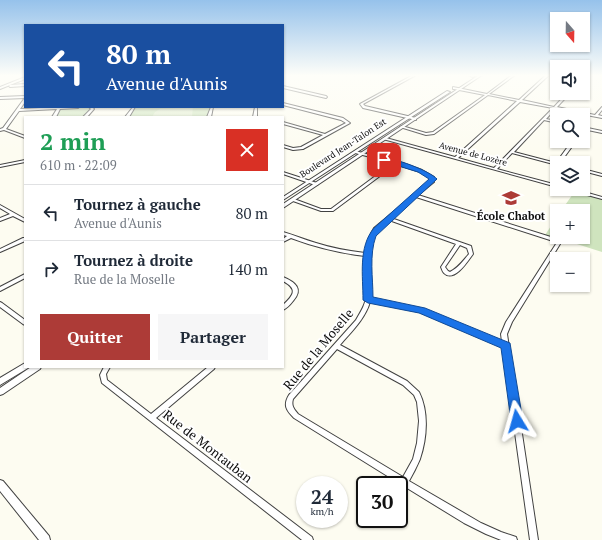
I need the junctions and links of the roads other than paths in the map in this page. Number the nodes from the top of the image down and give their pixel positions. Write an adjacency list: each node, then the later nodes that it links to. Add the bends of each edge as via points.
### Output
1 (24, 100): 14 (street)
2 (368, 100): 19 (street, via 361,104 364,107)
3 (435, 100): 19 (street, Boulevard Jean-Talon Est)
4 (442, 100): 21 (street, Boulevard Jean-Talon Est)
5 (480, 100): 25 (street, via 431,134)
6 (515, 100): 8 (street)
7 (562, 100): 12 (street)
8 (519, 101): 12 (street); 35 (street)
9 (284, 104): 29 (street, via 347,122)
10 (59, 108): 14 (street)
11 (92, 108): 17 (street)
12 (555, 108)
13 (602, 108): 18 (street)
14 (18, 110): 27 (street)
15 (550, 113): 22 (street)
16 (590, 115): 18 (street)
17 (87, 116)
18 (596, 116): 20 (street)
19 (408, 117): 21 (street); 33 (street, Boulevard Jean-Talon Est)
20 (602, 117)
21 (414, 119): 25 (street, Boulevard Jean-Talon Est)
22 (543, 119): 23 (street); 34 (street)
23 (550, 120)
24 (284, 123): 29 (street)
25 (402, 127): 31 (street, Boulevard Jean-Talon Est)
26 (590, 129): 28 (street)
27 (2, 130): 30 (street)
28 (602, 132)
29 (325, 135): 32 (street, via 299,149)
30 (24, 137)
31 (384, 139): 33 (street, Boulevard Jean-Talon Est); 35 (street, Avenue de Lozère)
32 (284, 146)
33 (359, 152): 38 (street, Rue de la Moselle); 44 (street, Boulevard Jean-Talon Est); 45 (street, Boulevard Jean-Talon Est)
34 (511, 152): 37 (street); 40 (street)
35 (456, 158): 40 (street, Avenue de Lozère)
36 (24, 161): 39 (street)
37 (550, 161)
38 (395, 163): 48 (street, Rue de la Moselle, via 421,171 433,178 433,181); 51 (street, via 332,210 321,210)
39 (0, 166)
40 (495, 169): 46 (street, Avenue de Lozère)
41 (590, 172): 43 (street)
42 (284, 173): 44 (street)
43 (602, 175)
44 (309, 182): 45 (street); 49 (street, Boulevard Jean-Talon Est)
45 (316, 184): 51 (street, Boulevard Jean-Talon Est)
46 (550, 184)
47 (590, 195): 50 (street)
48 (416, 196): 56 (street, Rue de la Moselle); 73 (street, via 552,239 558,244 509,322 504,334)
49 (284, 198)
50 (602, 198)
51 (294, 200): 52 (street, Boulevard Jean-Talon Est)
52 (284, 205)
53 (0, 206): 54 (street)
54 (14, 214): 55 (street); 57 (street)
55 (24, 219)
56 (389, 219): 62 (street); 64 (street, Rue de la Moselle, via 376,229 369,243)
57 (0, 220)
58 (284, 233): 59 (street)
59 (290, 236): 61 (street); 64 (street, via 323,248)
60 (24, 239): 63 (street)
61 (284, 240)
62 (459, 244): 62 (street, via 469,248 471,254 457,271 450,273 443,267)
63 (0, 251)
64 (368, 254): 68 (street, Rue de la Moselle)
65 (24, 277): 67 (street)
66 (284, 280): 70 (street, via 296,289 296,294)
67 (0, 289)
68 (368, 300): 72 (street, Rue de la Moselle, via 358,321); 73 (street, via 421,310)
69 (0, 304): 71 (street)
70 (284, 307)
71 (24, 322)
72 (336, 346): 81 (street, Rue de la Moselle, via 291,397 288,406 296,416); 82 (street, via 404,383 417,394 422,421 421,443)
73 (506, 346): 88 (street)
74 (24, 367): 78 (street)
75 (36, 368): 79 (street)
76 (106, 368): 80 (street, Rue de Montauban, via 102,376 104,381)
77 (211, 368): 80 (street)
78 (0, 382)
79 (0, 392)
80 (152, 418): 86 (street, Rue de Montauban)
81 (394, 476)
82 (407, 476)
83 (0, 484): 85 (street)
84 (408, 484): 87 (street, Rue de la Moselle, via 477,526)
85 (45, 540)
86 (309, 540)
87 (513, 540)
88 (534, 540)

